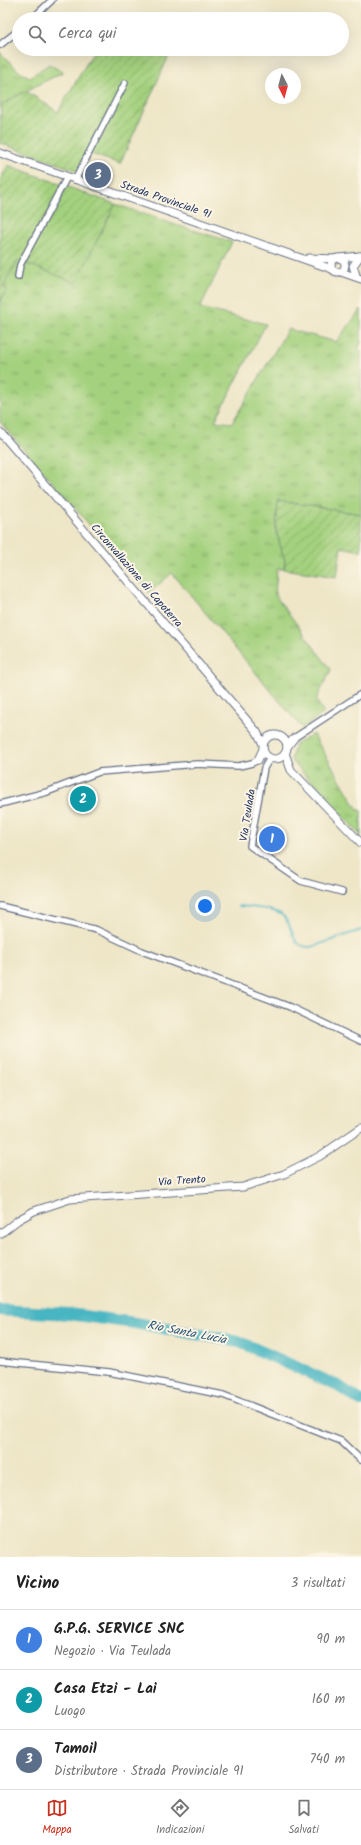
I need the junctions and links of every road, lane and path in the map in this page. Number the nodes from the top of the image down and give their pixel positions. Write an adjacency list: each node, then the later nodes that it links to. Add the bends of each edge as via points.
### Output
1 (52, 0): 2 (street)
2 (39, 12)
3 (12, 36): 4 (street)
4 (0, 45)
5 (125, 83): 8 (street)
6 (0, 153): 7 (street, Strada Provinciale 91)
7 (67, 177): 8 (street, Strada Provinciale 91); 14 (street, via 20,265)
8 (76, 180): 10 (street, Strada Provinciale 91)
9 (360, 256): 11 (street); 12 (street); 15 (street, via 353,266)
10 (302, 258): 11 (street); 13 (street, Strada Provinciale 91)
11 (337, 258): 12 (street, via 344,260); 13 (street, via 331,265)
12 (344, 268): 13 (street, via 336,272); 15 (street)
13 (332, 269)
14 (18, 277)
15 (359, 278)
16 (0, 432): 18 (street, Circonvallazione di Capoterra)
17 (361, 694): 21 (street)
18 (257, 732): 19 (street); 22 (street, Circonvallazione di Capoterra)
19 (271, 736): 20 (street); 22 (street)
20 (282, 738): 21 (street); 23 (street)
21 (294, 738): 23 (street)
22 (263, 746): 24 (street); 25 (street)
23 (286, 750): 24 (street, via 281,757); 26 (street)
24 (271, 757): 25 (street); 26 (street); 29 (street, Via Teulada, via 264,768 250,846 301,881)
25 (258, 760): 27 (street, via 239,766 197,764 99,772 43,793)
26 (291, 770): 28 (street)
27 (0, 804)
28 (361, 843)
29 (342, 892)
30 (0, 906): 31 (street, via 96,930 142,951 290,1007)
31 (361, 1041)
32 (361, 1128): 33 (street, Via Trento, via 320,1156 284,1174 246,1186 70,1199 34,1211)
33 (0, 1234)
34 (0, 1361): 35 (street, via 110,1372 223,1395 341,1441)
35 (361, 1460)

